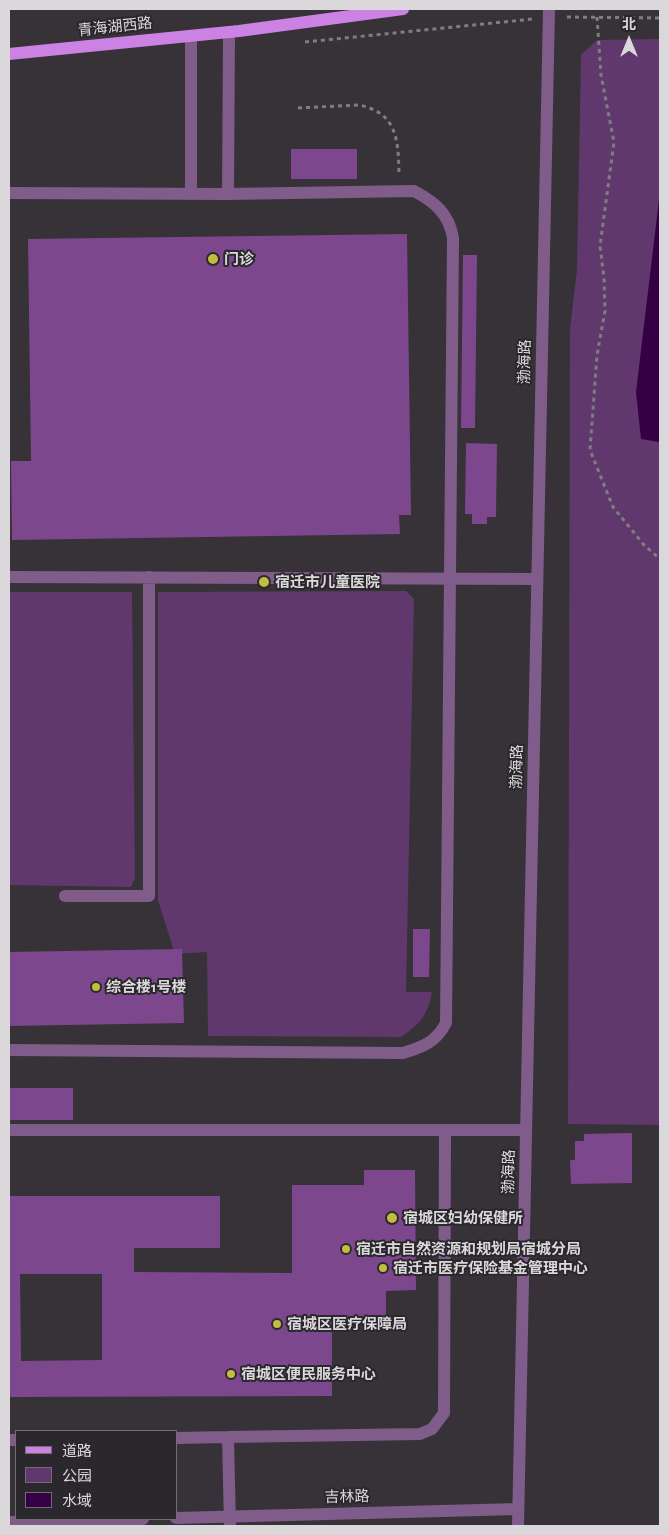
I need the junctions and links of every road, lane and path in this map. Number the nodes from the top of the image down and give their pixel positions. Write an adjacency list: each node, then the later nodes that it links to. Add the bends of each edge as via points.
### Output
1 (403, 9): 5 (main road, 青海湖西路)
2 (548, 13): 3 (path); 7 (path); 18 (street, 渤海路)
3 (597, 17): 4 (path); 14 (path, via 601,75 614,142 600,246 605,311 597,355 590,450 613,507)
4 (660, 18)
5 (229, 32): 6 (main road, 青海湖西路); 13 (street)
6 (191, 36): 8 (main road, 青海湖西路); 12 (street)
7 (297, 43)
8 (9, 54)
9 (298, 108): 10 (path, via 360,105 383,114 394,128 398,144)
10 (399, 191): 13 (street); 17 (street, via 414,191 428,198 450,223 453,238)
11 (9, 193): 12 (street)
12 (191, 194): 13 (street)
13 (228, 194)
14 (660, 559)
15 (9, 577): 16 (street)
16 (149, 577): 17 (street); 19 (street, via 149,896)
17 (450, 578): 18 (street); 20 (street, via 446,1023 441,1033 429,1044 403,1053)
18 (537, 579): 23 (street, 渤海路)
19 (65, 896)
20 (9, 1050)
21 (9, 1130): 22 (street)
22 (445, 1130): 23 (street); 24 (street, via 444,1413 438,1423 420,1434)
23 (526, 1130): 26 (street, 渤海路)
24 (228, 1437): 25 (street); 29 (street)
25 (178, 1438)
26 (518, 1509): 29 (street, 吉林路); 31 (street, 渤海路)
27 (178, 1518): 29 (street, 吉林路)
28 (98, 1520): 30 (street)
29 (230, 1521)
30 (9, 1522)
31 (518, 1526)

